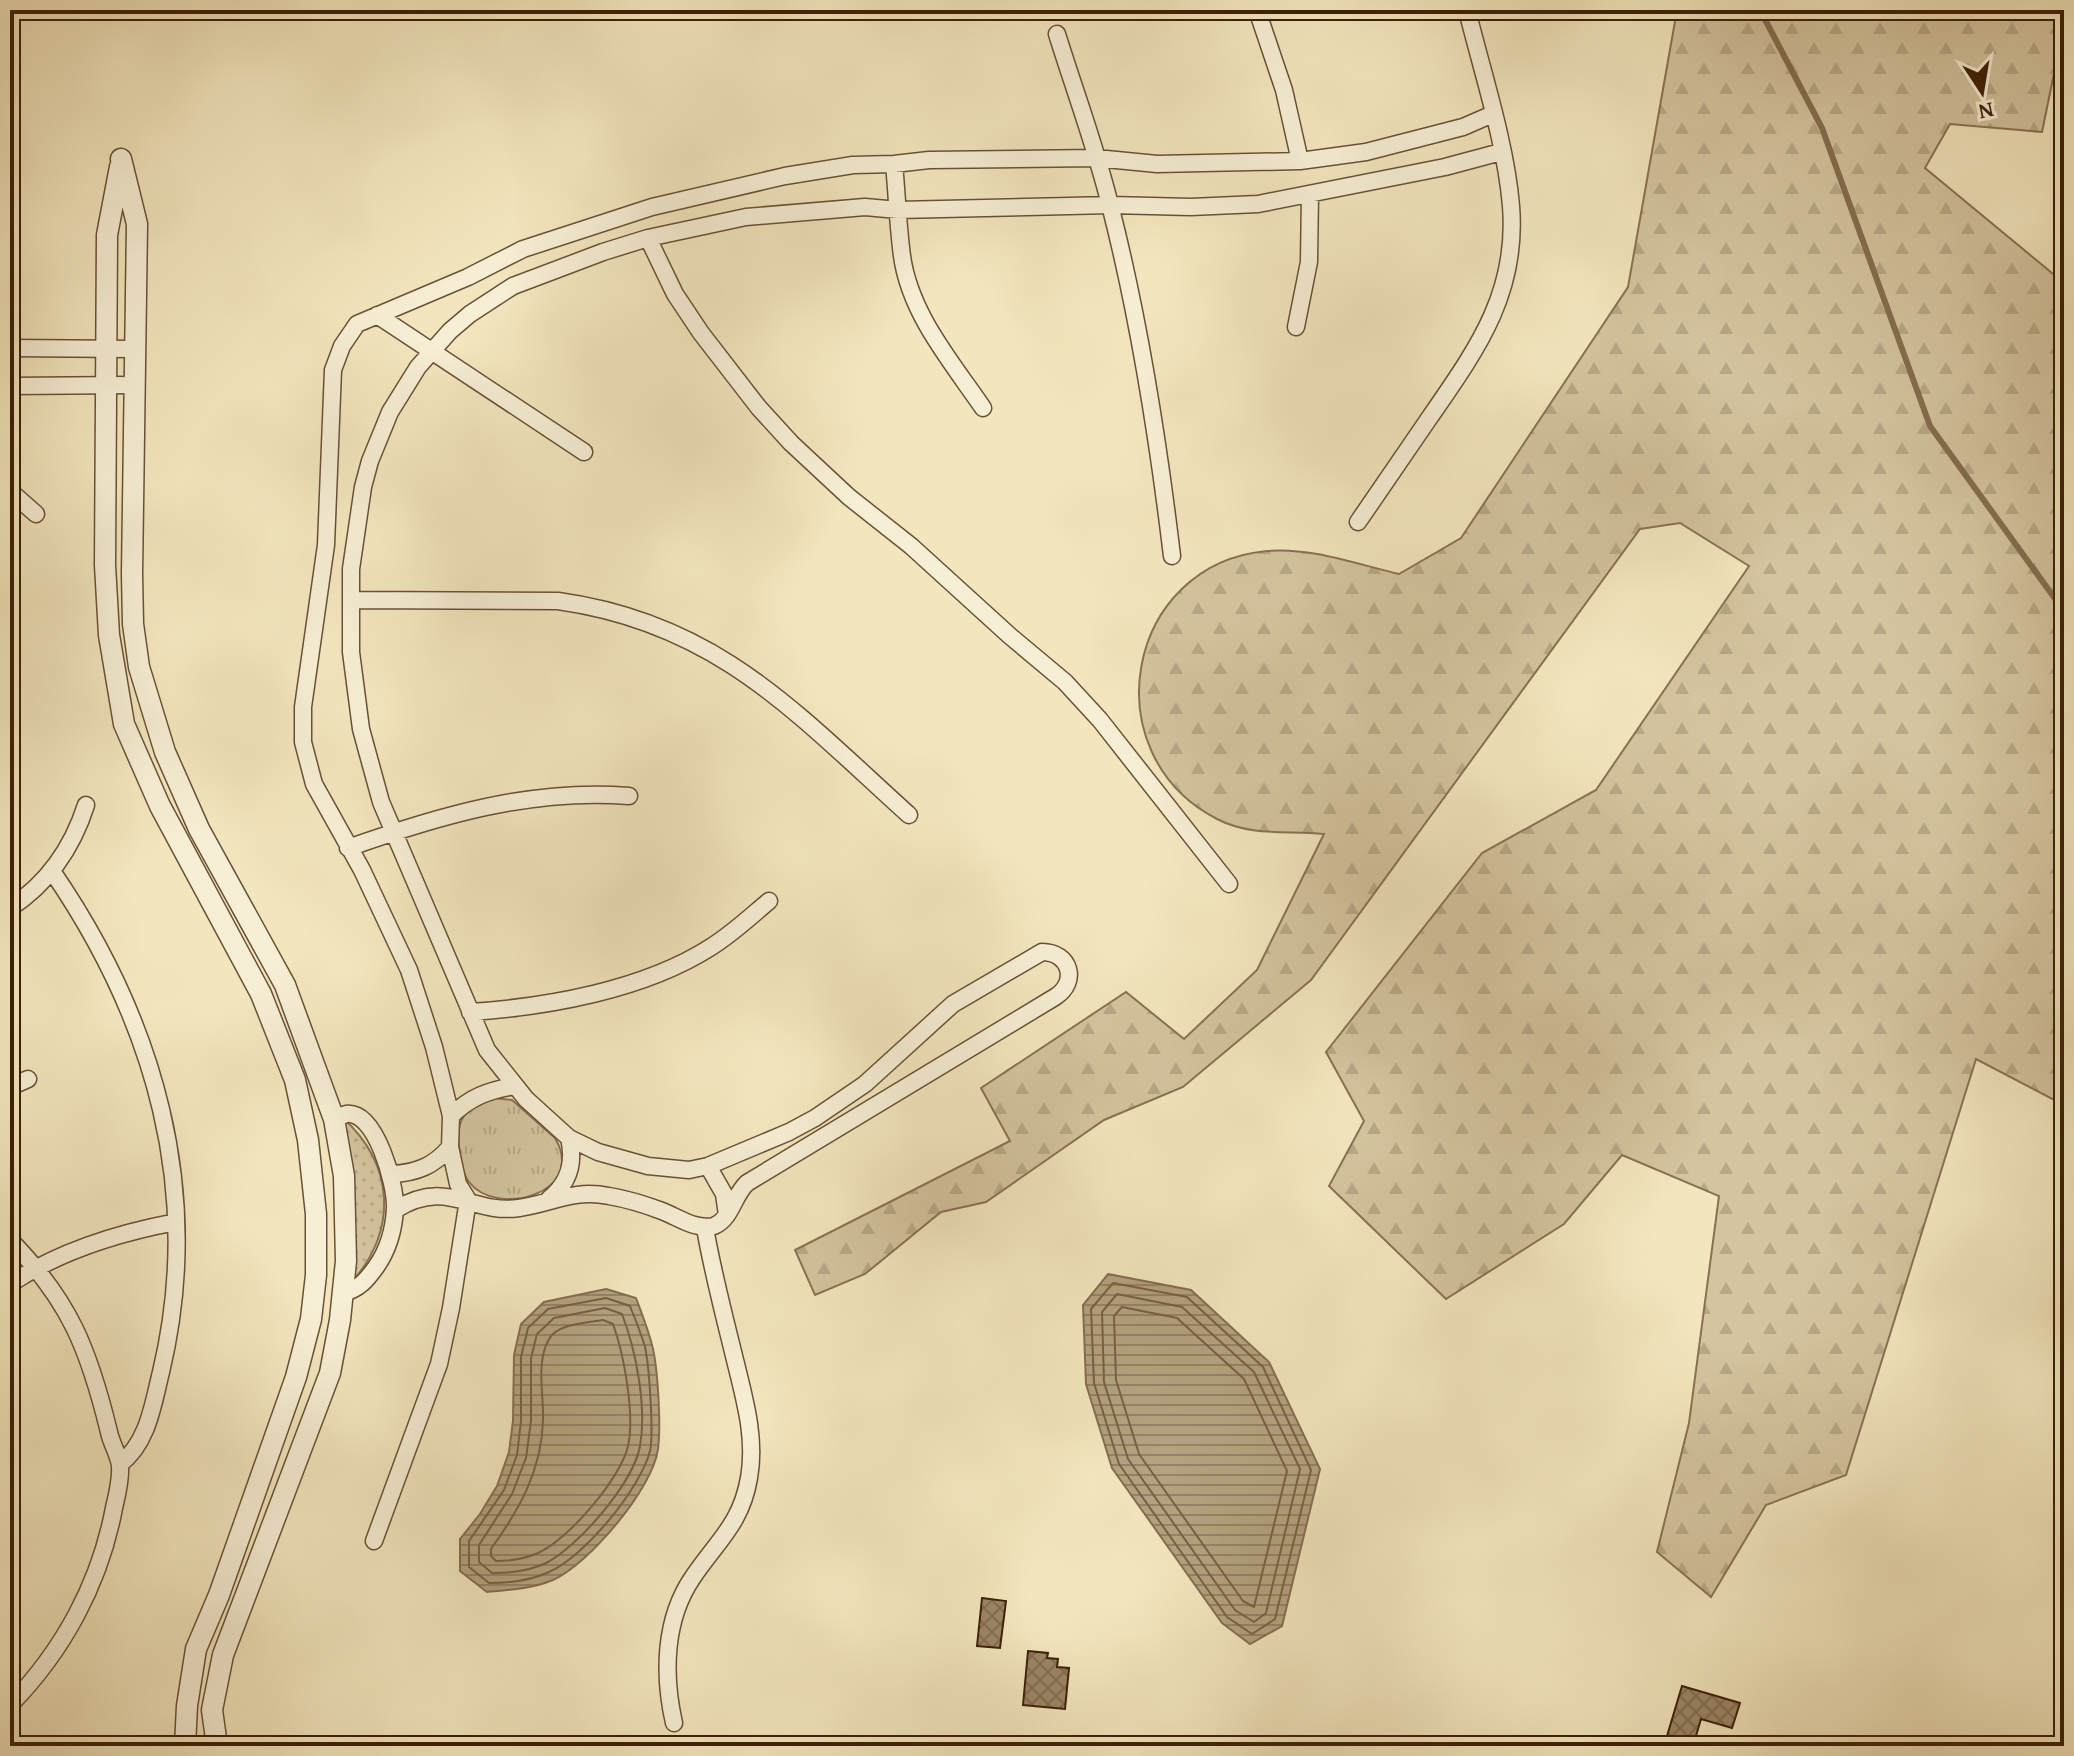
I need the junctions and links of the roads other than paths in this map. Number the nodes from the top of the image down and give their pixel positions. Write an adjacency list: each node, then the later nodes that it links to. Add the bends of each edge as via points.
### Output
1 (1257, 10): 7 (street, via 1284,90)
2 (1467, 10): 4 (street)
3 (1057, 34): 6 (street)
4 (1493, 114): 5 (street); 7 (street, via 1366,152)
5 (1501, 152): 9 (street); 26 (street, via 1512,230 1498,305 1476,351)
6 (1096, 158): 7 (street, via 1157,164); 8 (street); 10 (street)
7 (1300, 161)
8 (894, 164): 11 (street); 13 (street, via 785,176 652,207 523,249)
9 (1310, 194): 10 (street, via 1245,205); 14 (street, via 1309,262)
10 (1111, 205): 11 (street); 27 (street, via 1153,413)
11 (898, 210): 12 (street, via 865,207 746,217); 22 (street, via 902,259 919,308)
12 (648, 238): 18 (street, via 513,286 470,314); 35 (street, via 675,294 759,408 849,497 1065,682)
13 (377, 315): 18 (street); 33 (street, via 348,335 333,370 326,545 303,707 307,762)
14 (1296, 327)
15 (10, 348): 16 (street)
16 (107, 349): 17 (street); 17 (street, via 107,235 121,159 137,224); 21 (street)
17 (134, 349): 19 (street)
18 (432, 350): 23 (street); 28 (street, via 390,412 370,461 351,569)
19 (133, 385): 21 (street); 43 (street, via 133,624 139,667 181,792 279,972)
20 (10, 386): 21 (street)
21 (106, 386): 45 (street, via 106,579 124,724 160,806 261,994 295,1080)
22 (983, 408)
23 (584, 452)
24 (10, 491): 25 (street)
25 (36, 514)
26 (1358, 522)
27 (1172, 556)
28 (351, 600): 31 (street, via 558,601 654,625 712,651 764,685); 32 (street, via 351,652 361,729 381,802)
29 (629, 796): 32 (street, via 598,793 519,801)
30 (86, 805): 34 (street, via 73,840)
31 (909, 815)
32 (395, 831): 33 (street); 38 (street)
33 (348, 848): 42 (street, via 409,970)
34 (52, 871): 37 (street); 53 (street, via 103,952 147,1054 167,1133)
35 (1229, 884)
36 (769, 901): 38 (street, via 710,948 644,977 541,1005)
37 (10, 908)
38 (470, 1012): 40 (street, via 487,1050)
39 (28, 1079): 41 (street)
40 (515, 1086): 42 (street, via 481,1094); 44 (street)
41 (10, 1087)
42 (451, 1116): 46 (street)
43 (334, 1119): 45 (street, via 317,1127); 48 (street, via 355,1115 378,1142); 59 (street, via 347,1228)
44 (569, 1138): 47 (street, via 648,1166); 50 (street, via 569,1174)
45 (308, 1140): 57 (street)
46 (450, 1147): 48 (street, via 423,1169); 49 (street, via 458,1184)
47 (708, 1166): 52 (street, via 724,1194); 52 (street, via 789,1132 841,1102 953,1004 1042,952 1056,954 1067,964 1070,979 1062,993 747,1183)
48 (392, 1174): 51 (street)
49 (468, 1200): 50 (street, via 517,1209); 51 (street, via 439,1195); 61 (street, via 439,1364)
50 (544, 1202): 54 (street, via 580,1193 610,1196)
51 (395, 1210): 59 (street, via 380,1261 357,1290)
52 (727, 1216): 54 (street)
53 (176, 1222): 56 (street, via 114,1237); 60 (street, via 176,1276 166,1353 143,1435 134,1454)
54 (705, 1228): 63 (street, via 752,1453 739,1517 694,1575 673,1623 668,1686)
55 (10, 1240): 56 (street)
56 (36, 1266): 58 (street); 60 (street, via 78,1331)
57 (316, 1275): 59 (street); 64 (street, via 296,1377 196,1649)
58 (10, 1284)
59 (343, 1293): 65 (street, via 330,1373 223,1655 212,1710)
60 (120, 1464): 62 (street, via 104,1551 82,1605 52,1656)
61 (374, 1541)
62 (10, 1705)
63 (674, 1723)
64 (185, 1746)
65 (217, 1746)

